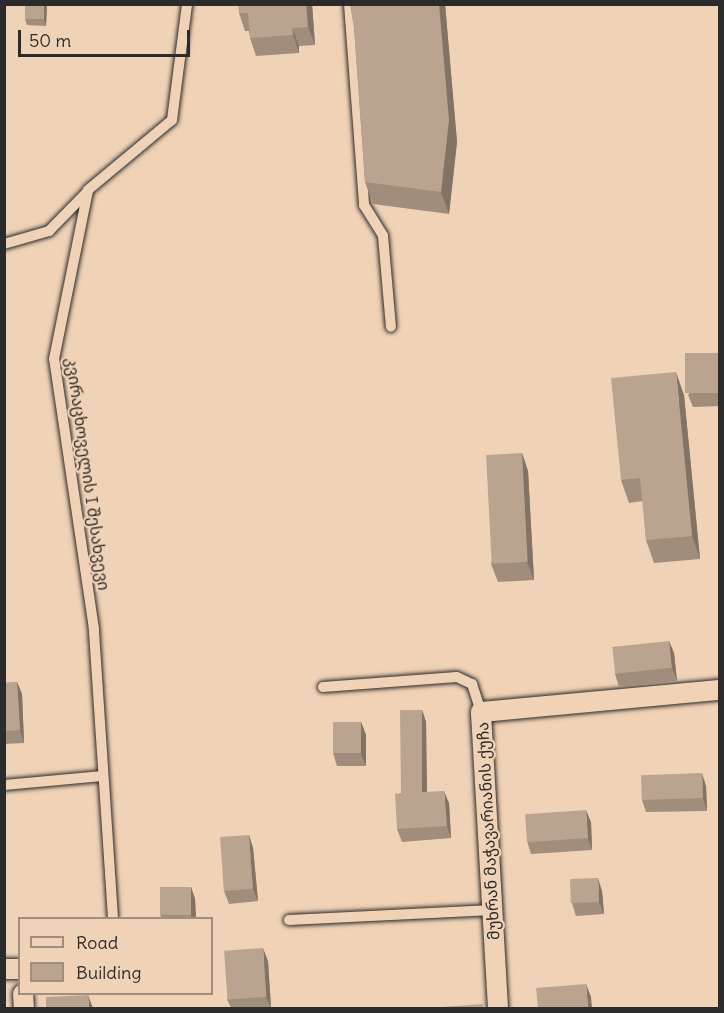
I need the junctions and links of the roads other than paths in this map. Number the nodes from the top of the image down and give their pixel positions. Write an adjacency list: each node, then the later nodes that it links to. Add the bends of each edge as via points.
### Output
1 (187, 4): 3 (lane, via 172,120)
2 (349, 4): 5 (lane, via 364,205 383,236)
3 (88, 190): 4 (lane, via 49,231); 9 (lane, კვირაცხოველის I შესახვევი, via 54,359 94,629)
4 (4, 244)
5 (391, 327)
6 (323, 687): 8 (lane, via 457,677 472,684)
7 (720, 690): 8 (street, მუხრან მაჭავარიანის ქუჩა)
8 (482, 712): 11 (street, მუხრან მაჭავარიანის ქუჩა)
9 (104, 776): 10 (lane); 12 (lane, კვირაცხოველის I შესახვევი)
10 (4, 785)
11 (493, 910): 13 (lane); 14 (street, მუხრან მაჭავარიანის ქუჩა)
12 (113, 917)
13 (289, 920)
14 (498, 1008)

